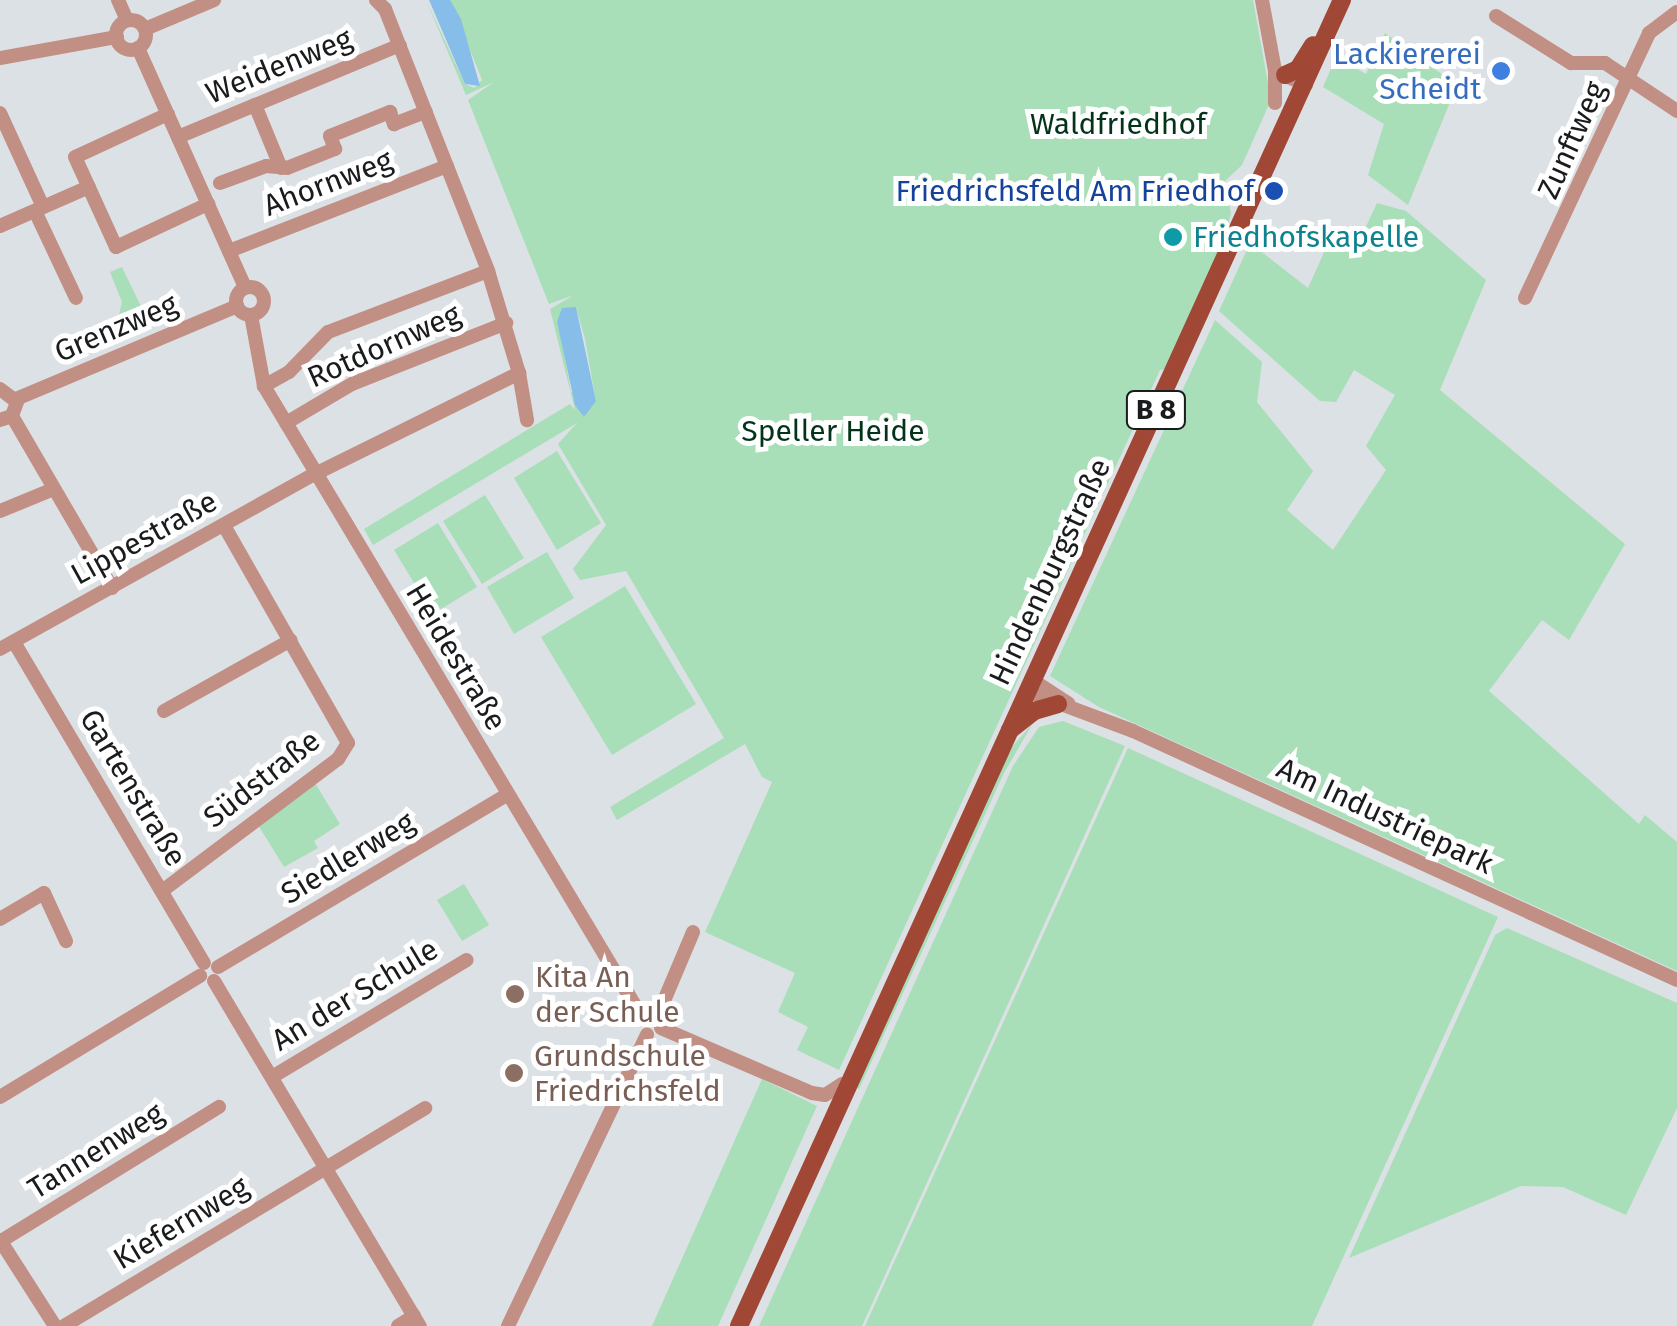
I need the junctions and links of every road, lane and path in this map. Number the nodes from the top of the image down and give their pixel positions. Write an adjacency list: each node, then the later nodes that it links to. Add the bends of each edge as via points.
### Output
1 (118, 0): 8 (street)
2 (214, 0): 9 (street)
3 (376, 0): 11 (street, Rotdornweg)
4 (1262, 0): 14 (street)
5 (1339, 0): 14 (main road, Hindenburgstraße / B 8, via 1306,60); 16 (main road, Hindenburgstraße / B 8)
6 (1677, 12): 15 (street, Zunftweg, via 1649,33)
7 (1496, 16): 15 (street, via 1570,62 1605,63)
8 (127, 20): 9 (street); 10 (street)
9 (145, 29): 12 (street)
10 (116, 37): 12 (street, via 125,48); 13 (street)
11 (400, 45): 18 (street, Weidenweg); 20 (street, Rotdornweg)
12 (138, 48): 22 (street, Heidestraße)
13 (0, 58)
14 (1280, 73): 16 (street); 17 (street)
15 (1631, 77): 19 (street); 35 (street, Zunftweg)
16 (1306, 84): 52 (main road, Hindenburgstraße / B 8)
17 (1276, 103)
18 (255, 105): 23 (street, Weidenweg); 25 (street)
19 (1677, 111)
20 (426, 112): 24 (street, Rotdornweg); 25 (street, via 394,124 390,112 330,136 335,149)
21 (0, 113): 29 (street)
22 (168, 114): 23 (street, Heidestraße); 27 (street, via 75,157)
23 (178, 137): 28 (street, Heidestraße)
24 (447, 166): 31 (street, Ahornweg); 32 (street, Rotdornweg)
25 (281, 168): 26 (street)
26 (220, 182)
27 (89, 187): 28 (street, via 116,246); 29 (street)
28 (208, 204): 31 (street, Heidestraße)
29 (39, 209): 30 (street); 34 (street)
30 (0, 226)
31 (229, 250): 33 (street, Heidestraße)
32 (488, 271): 37 (street, Rotdornweg); 39 (street, Rotdornweg, via 328,332 289,372)
33 (245, 288): 36 (street); 36 (street, Heidestraße, via 258,289 265,300)
34 (76, 298)
35 (1525, 298)
36 (244, 311): 39 (street, Heidestraße); 41 (street, Grenzweg)
37 (506, 323): 38 (street, Rotdornweg); 44 (street, Rotdornweg, via 352,384)
38 (519, 373): 43 (street, Rotdornweg); 45 (street)
39 (264, 386): 44 (street, Heidestraße)
40 (0, 389): 41 (street)
41 (16, 399): 42 (street)
42 (6, 418): 46 (street)
43 (527, 420)
44 (286, 423): 45 (street, Heidestraße)
45 (314, 474): 48 (street, Lippestraße); 56 (street, Heidestraße)
46 (54, 489): 47 (street); 49 (street)
47 (0, 511)
48 (224, 526): 49 (street, Lippestraße); 50 (street, Südstraße)
49 (112, 588): 51 (street, Lippestraße)
50 (291, 640): 54 (street); 57 (street, Südstraße, via 348,743 338,759)
51 (7, 646): 57 (street, Gartenstraße)
52 (1028, 685): 53 (street, Am Industriepark); 55 (main road, Hindenburgstraße / B 8)
53 (1063, 704): 55 (main road, via 1034,711); 63 (street, Am Industriepark)
54 (164, 711)
55 (1006, 734): 64 (main road, Hindenburgstraße / B 8)
56 (506, 794): 62 (street, Siedlerweg); 65 (street, Heidestraße)
57 (162, 891): 62 (street, Gartenstraße)
58 (0, 919): 60 (street, via 44,893 67,931)
59 (693, 932): 65 (street)
60 (66, 942)
61 (467, 960): 66 (street, An der Schule)
62 (209, 972): 66 (street, Gartenstraße); 69 (street, Siedlerweg)
63 (1677, 980)
64 (884, 1004): 67 (main road, Hindenburgstraße / B 8); 74 (main road, Hindenburgstraße / B 8)
65 (652, 1024): 68 (street); 80 (street)
66 (272, 1077): 73 (street, Gartenstraße)
67 (842, 1084): 68 (street, via 824,1095); 72 (main road, Hindenburgstraße / B 8)
68 (812, 1093): 72 (street)
69 (0, 1097)
70 (219, 1107): 75 (street, Tannenweg)
71 (425, 1108): 73 (street)
72 (826, 1119): 74 (main road, Hindenburgstraße / B 8)
73 (326, 1167): 76 (street, Gartenstraße); 78 (street, Kiefernweg)
74 (798, 1194): 81 (main road, Hindenburgstraße / B 8)
75 (0, 1240): 77 (street)
76 (417, 1321): 79 (street)
77 (55, 1326)
78 (64, 1326)
79 (398, 1326)
80 (508, 1326)
81 (739, 1326)

